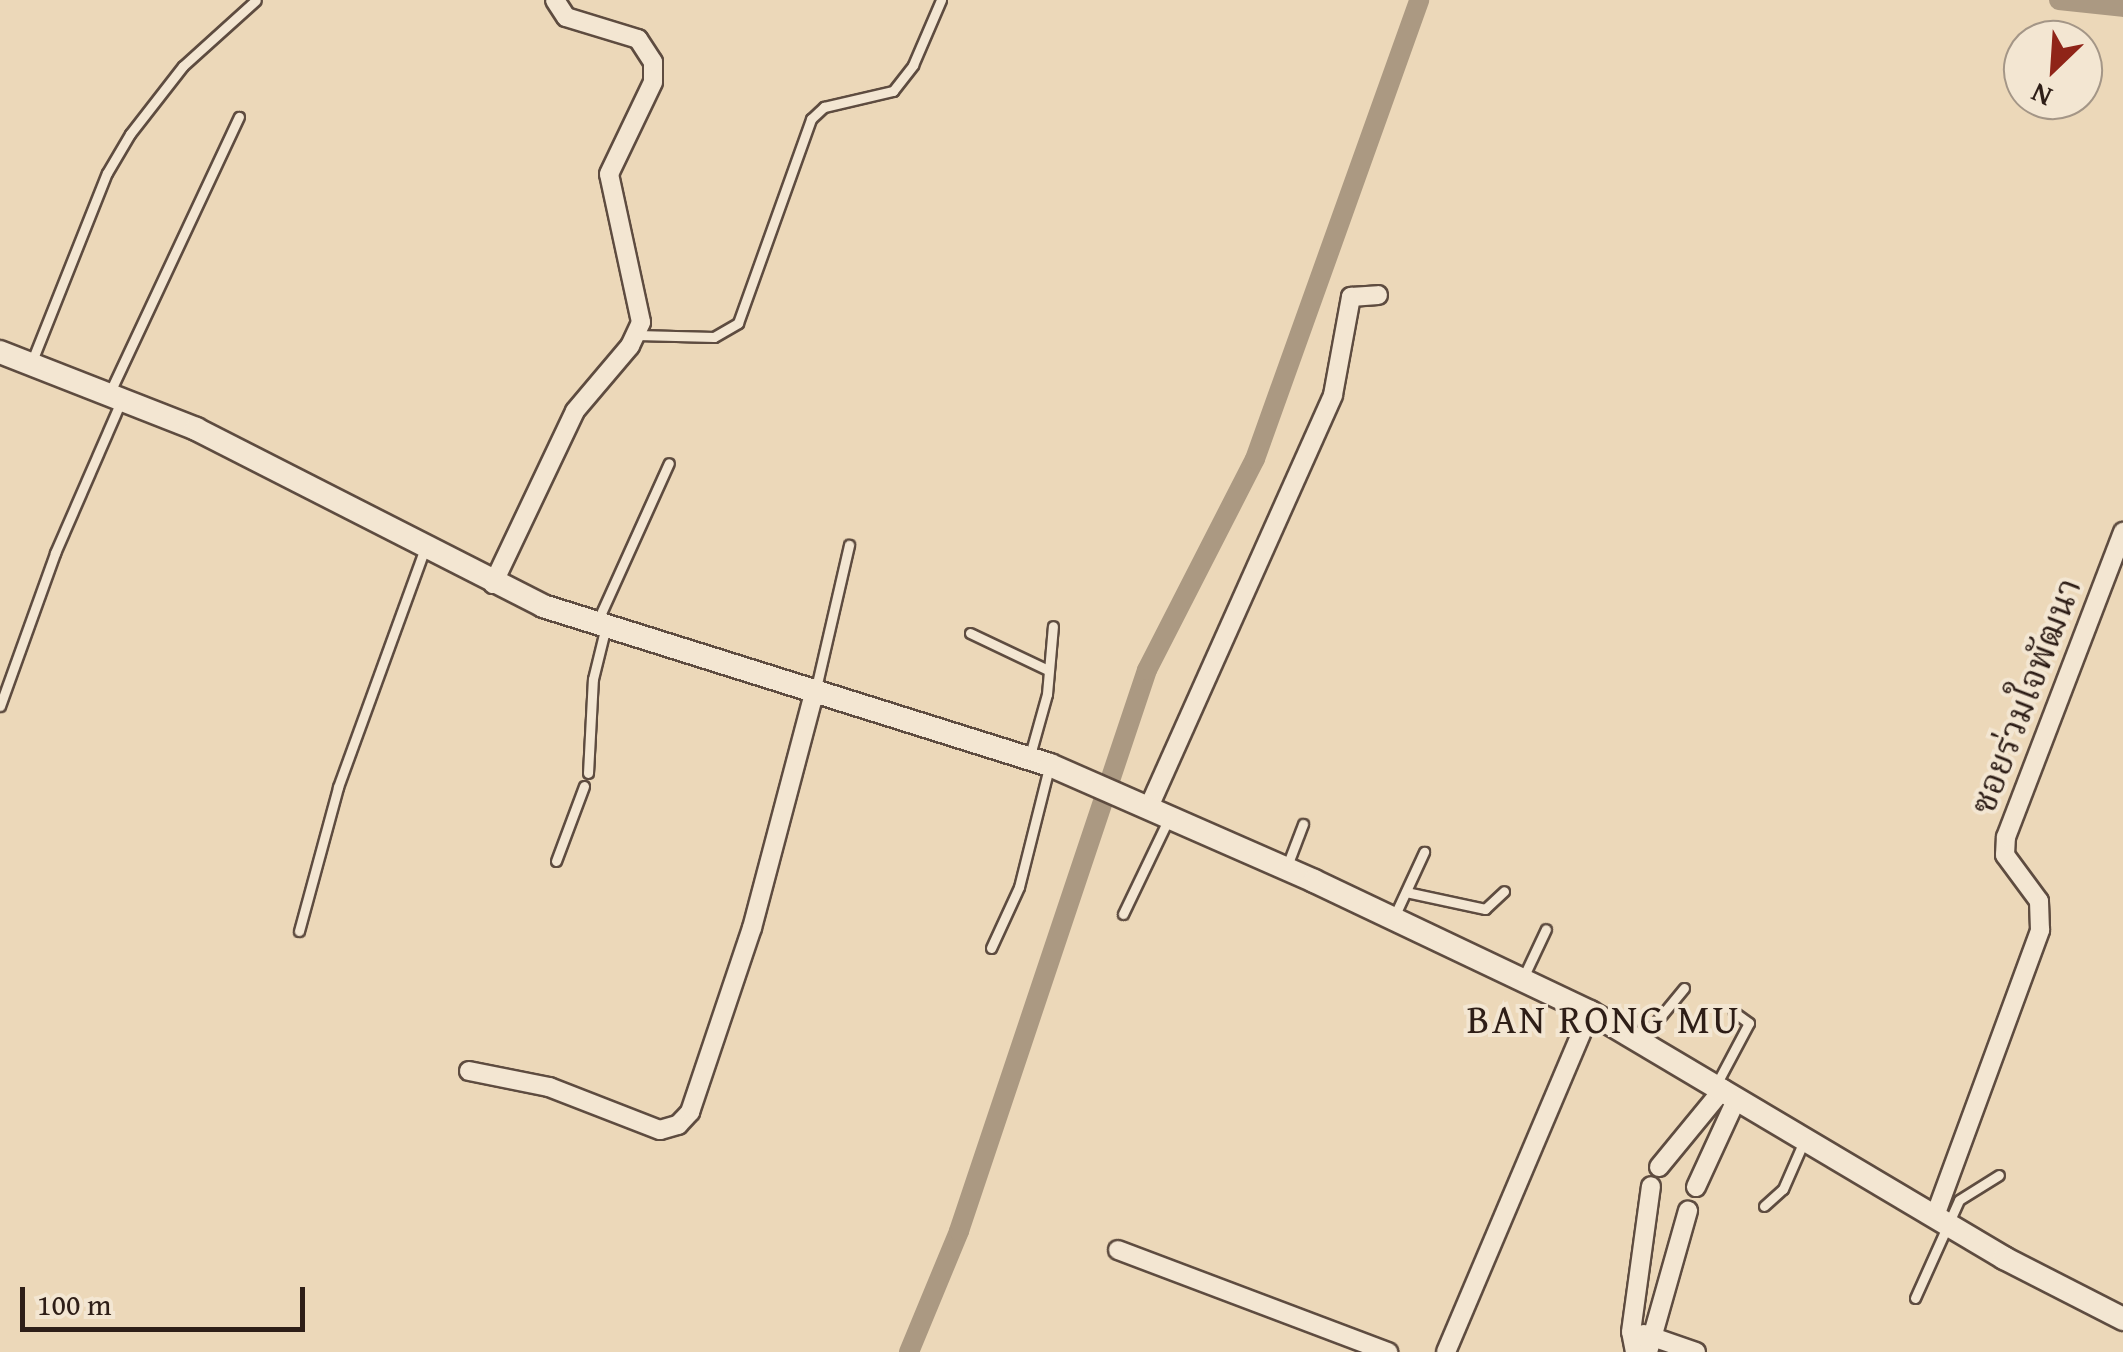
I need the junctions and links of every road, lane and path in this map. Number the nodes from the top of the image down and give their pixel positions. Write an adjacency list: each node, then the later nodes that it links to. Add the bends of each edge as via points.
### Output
1 (256, 0): 8 (lane, via 182,66 130,134 107,173)
2 (556, 0): 6 (street, via 566,17 638,39 654,62 653,82 609,174 640,296)
3 (941, 0): 6 (lane, via 913,66 894,91 824,107 811,119 738,323 714,337)
4 (239, 118): 9 (lane)
5 (1378, 294): 24 (street, via 1351,297 1333,395)
6 (637, 335): 14 (street, via 575,411)
7 (0, 353): 8 (street)
8 (31, 364): 9 (street)
9 (117, 394): 13 (street); 20 (lane)
10 (669, 464): 16 (lane)
11 (2123, 532): 50 (street, ซอยร่วมใจพัฒนา, via 2006,837 2006,856 2039,901 2040,930)
12 (849, 545): 19 (lane)
13 (425, 548): 14 (street); 34 (lane, via 338,786)
14 (494, 584): 16 (street)
15 (1053, 626): 18 (lane)
16 (600, 628): 19 (street); 22 (lane)
17 (970, 633): 18 (lane)
18 (1048, 670): 21 (lane)
19 (814, 694): 21 (street); 41 (street, via 774,854 695,1098 678,1125 660,1130 550,1087)
20 (0, 706)
21 (1047, 765): 24 (street); 35 (lane, via 1019,887)
22 (588, 773)
23 (584, 786): 27 (lane)
24 (1158, 813): 28 (street); 31 (lane)
25 (1304, 824): 28 (lane)
26 (1424, 852): 30 (lane)
27 (556, 861)
28 (1286, 868): 32 (street)
29 (1504, 891): 30 (lane, via 1485,909)
30 (1406, 892): 32 (lane)
31 (1122, 914)
32 (1394, 919): 36 (street)
33 (1546, 929): 36 (lane)
34 (299, 931)
35 (991, 948)
36 (1522, 980): 38 (street)
37 (1684, 988): 40 (lane)
38 (1590, 1012): 40 (street); 57 (street)
39 (1734, 1012): 42 (lane, via 1749,1023)
40 (1640, 1041): 42 (street)
41 (469, 1070)
42 (1725, 1091): 43 (street); 44 (street); 47 (street)
43 (1805, 1139): 48 (lane, via 1792,1174); 50 (street)
44 (1659, 1167)
45 (1999, 1175): 50 (lane, via 1968,1191)
46 (1650, 1186): 54 (street)
47 (1696, 1187)
48 (1764, 1206)
49 (1688, 1211): 55 (street)
50 (1941, 1220): 52 (lane); 53 (street)
51 (1118, 1250): 56 (street)
52 (1915, 1298)
53 (2123, 1319)
54 (1632, 1332): 55 (street); 58 (street)
55 (1652, 1344): 59 (street)
56 (1388, 1352)
57 (1446, 1352)
58 (1635, 1352)
59 (1696, 1352)

